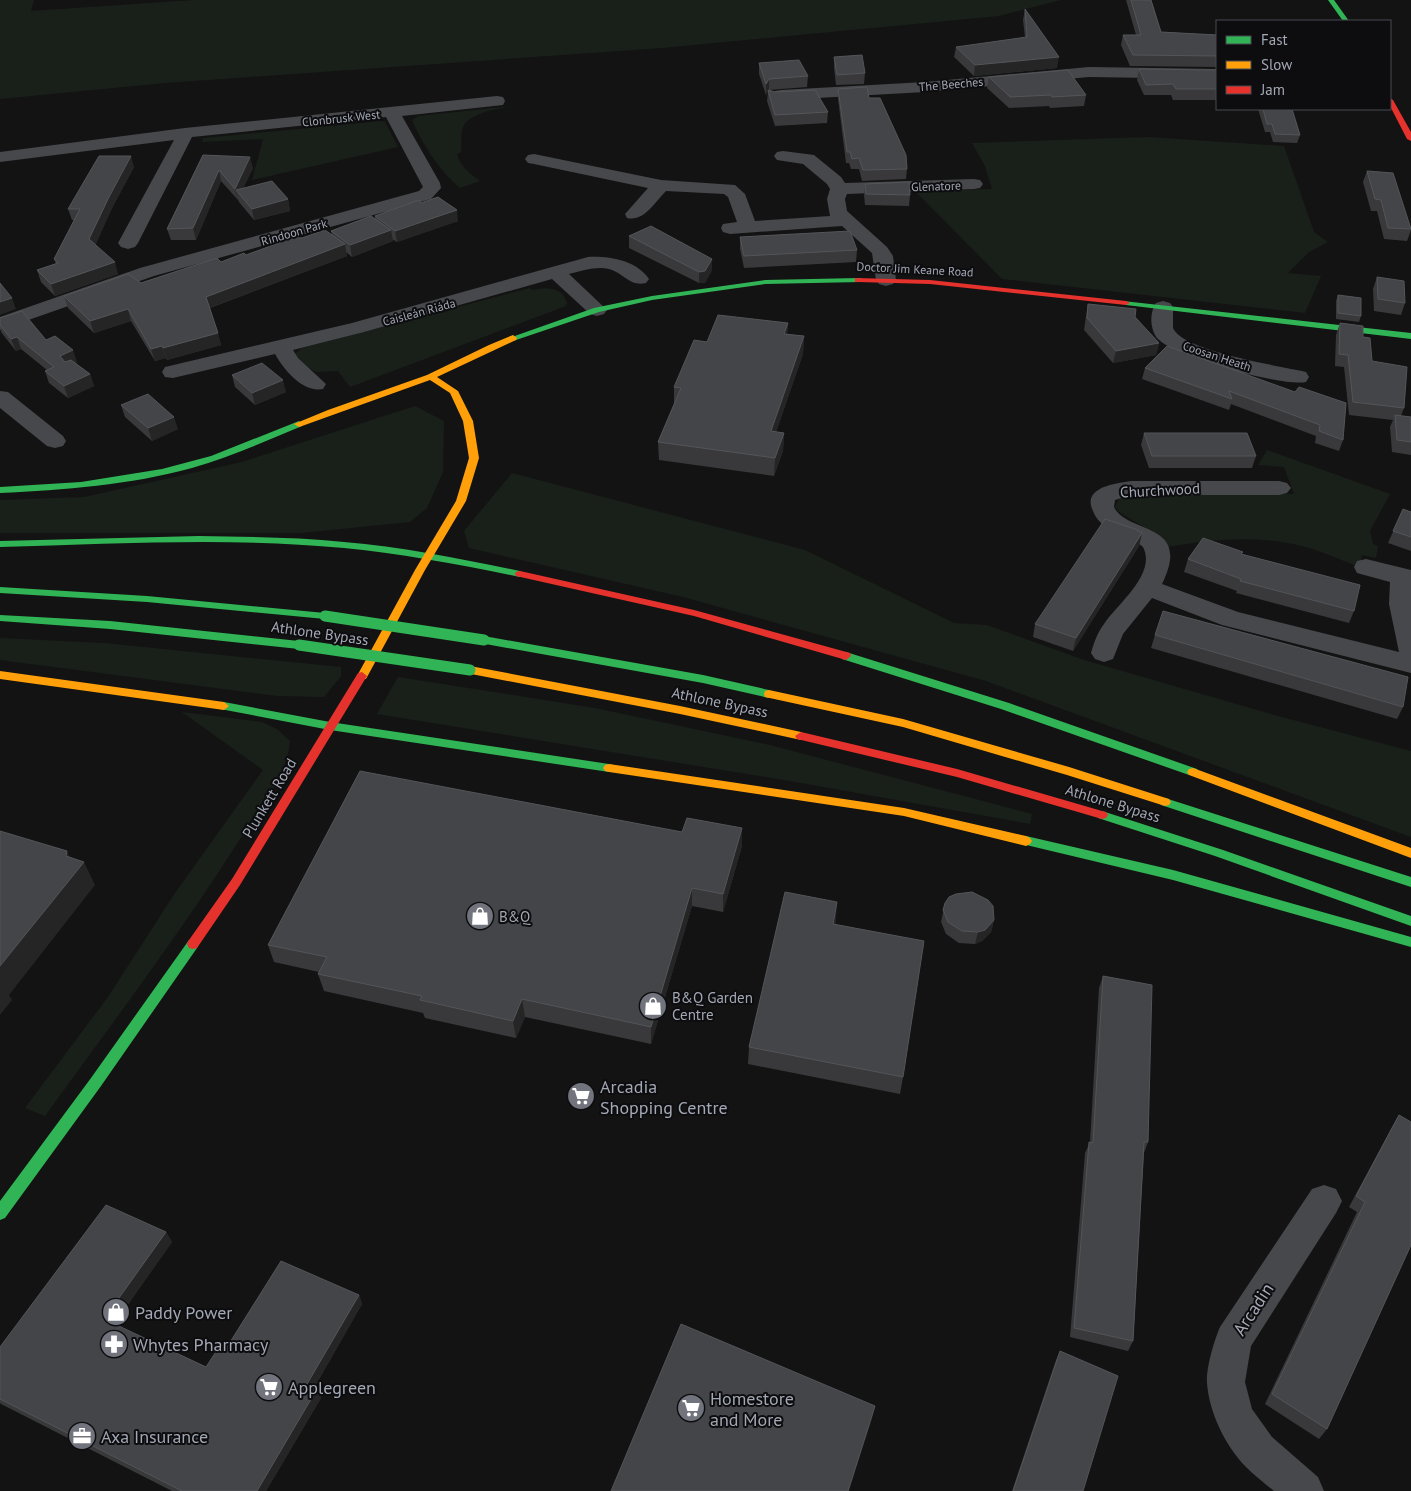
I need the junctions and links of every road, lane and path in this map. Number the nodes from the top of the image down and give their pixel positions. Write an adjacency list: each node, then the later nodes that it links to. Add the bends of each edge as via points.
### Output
1 (1331, 0): 2 (main road)
2 (1345, 20)
3 (1216, 74): 4 (street, The Beeches, via 1089,72)
4 (774, 96)
5 (497, 101): 7 (street, Clonbrusk West)
6 (1391, 102): 9 (main road)
7 (391, 112): 8 (street, Clonbrusk West); 26 (street, Rindoon Park, via 431,183 432,188 425,195 147,272)
8 (185, 133): 11 (street, Clonbrusk West); 20 (street)
9 (1411, 139)
10 (783, 156): 15 (street, via 808,158 835,181)
11 (0, 157)
12 (534, 159): 14 (street)
13 (974, 184): 15 (street, Glenatore)
14 (660, 185): 16 (street); 18 (street, via 729,189 736,194)
15 (838, 189): 17 (street, via 837,210)
16 (634, 214)
17 (848, 220): 18 (street); 23 (street, via 882,254)
18 (748, 226): 19 (street)
19 (729, 228)
20 (128, 243)
21 (556, 273): 22 (street, Caisleán Riáda, via 602,262 624,267); 25 (street); 28 (street, Caisleán Riáda)
22 (639, 279)
23 (886, 280): 24 (main road, Doctor Jim Keane Road, via 990,287); 25 (main road, Doctor Jim Keane Road, via 764,282 695,291)
24 (1163, 307): 27 (main road, Doctor Jim Keane Road); 31 (street, Coosan Heath, via 1162,324 1171,339 1238,364)
25 (597, 310): 30 (main road, Doctor Jim Keane Road, via 490,346)
26 (0, 324)
27 (1411, 336)
28 (281, 347): 29 (street, Caisleán Riáda); 32 (street, via 290,362)
29 (173, 372)
30 (431, 377): 36 (main road, Doctor Jim Keane Road, via 179,468 100,484); 38 (main road, Plunkett Road, via 454,391 468,421 474,458 461,501)
31 (1298, 377)
32 (315, 384)
33 (0, 397): 34 (street)
34 (55, 441)
35 (1279, 488): 41 (street, Churchwood, via 1132,488 1104,496 1103,509 1108,517 1151,540 1156,546 1157,567)
36 (0, 490)
37 (0, 544): 38 (main road, via 303,542)
38 (428, 556): 48 (main road, Plunkett Road, via 351,695); 49 (main road, via 499,568 684,609 838,652 1009,706)
39 (1366, 567): 40 (street)
40 (1407, 578): 44 (street, via 1401,585 1401,595)
41 (1147, 586): 45 (street, Churchwood, via 1113,629); 46 (street, via 1230,619)
42 (0, 590): 50 (main road, Athlone Bypass, bridge, via 147,599 325,616 484,640 703,680 903,723 1069,772)
43 (0, 618): 51 (main road, Athlone Bypass, bridge, via 110,625 299,645 470,670 666,706 854,747 1025,792 1189,841)
44 (1411, 650)
45 (1104, 653)
46 (1411, 664)
47 (0, 675): 48 (main road, via 168,697)
48 (330, 726): 52 (main road, via 904,812 1173,875); 54 (main road, Plunkett Road, via 236,882)
49 (1411, 853)
50 (1411, 882)
51 (1411, 921)
52 (1411, 942)
53 (1324, 1201): 55 (street, Arcadin, via 1232,1340 1226,1382 1234,1418 1258,1450)
54 (0, 1213)
55 (1304, 1491)

